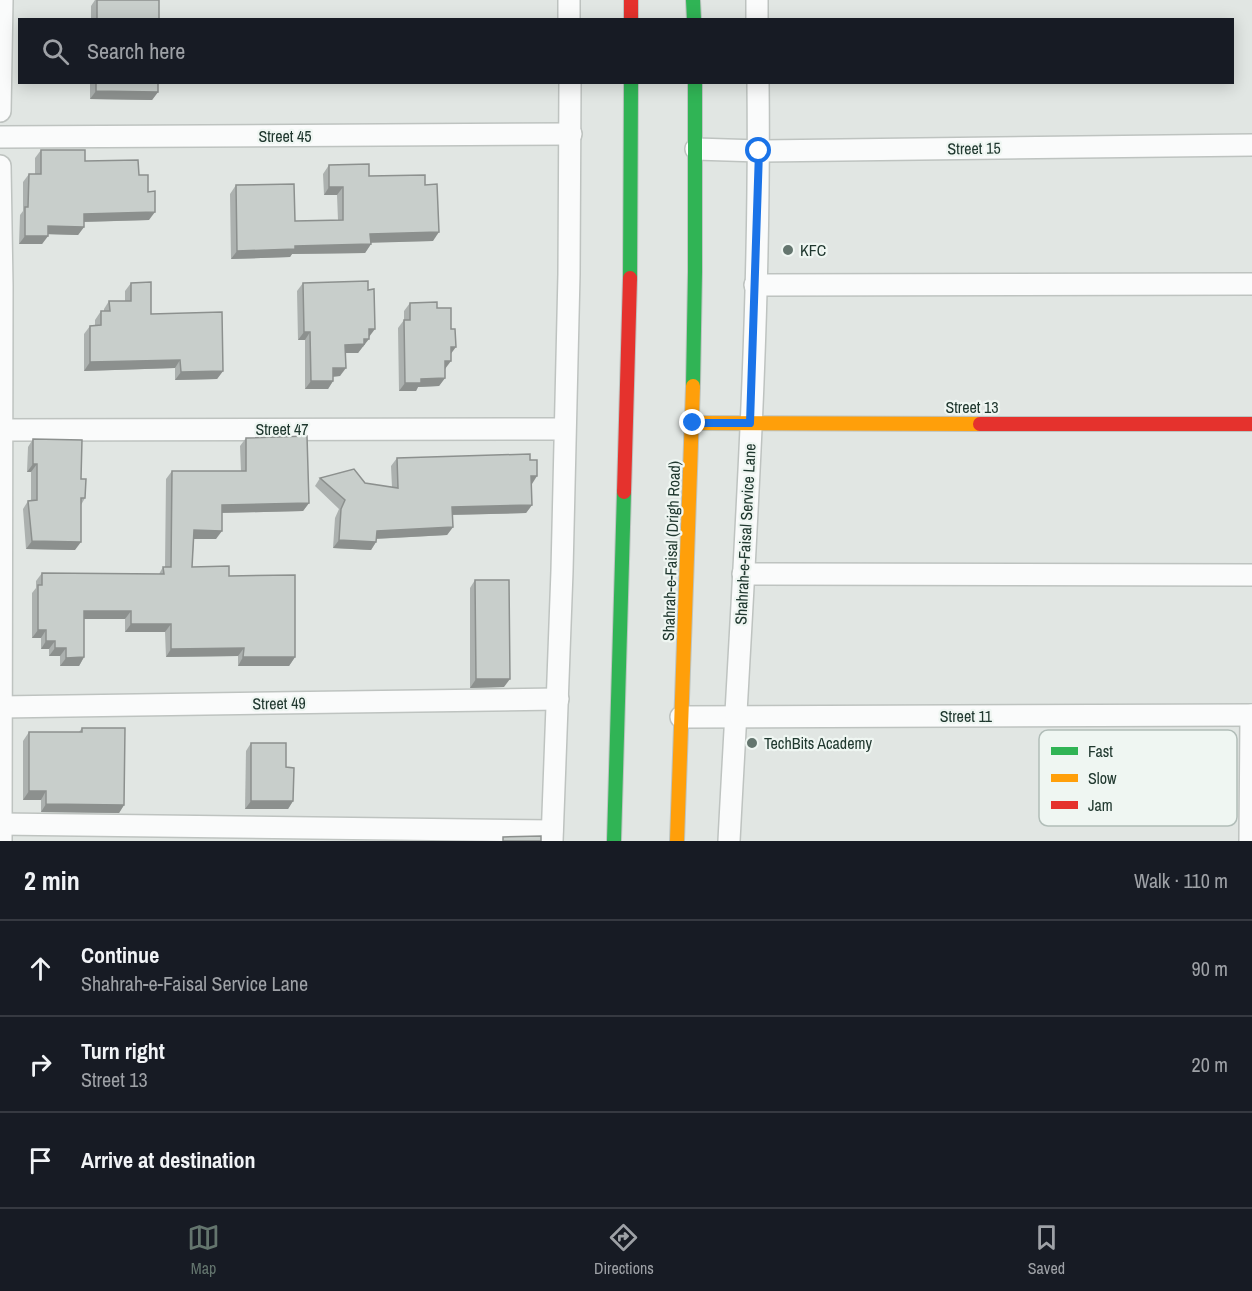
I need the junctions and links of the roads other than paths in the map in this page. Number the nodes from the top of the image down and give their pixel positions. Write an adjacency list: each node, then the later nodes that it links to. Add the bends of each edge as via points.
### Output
1 (2, 0): 14 (street)
2 (569, 0): 6 (street)
3 (631, 0): 7 (main road)
4 (693, 0): 8 (main road)
5 (757, 0): 9 (street)
6 (569, 18)
7 (631, 18)
8 (694, 18)
9 (757, 18)
10 (570, 84): 15 (street)
11 (631, 84): 38 (main road, via 631,234)
12 (695, 84): 18 (main road, Shahrah-e-Faisal (Drigh Road))
13 (758, 84): 19 (street, Shahrah-e-Faisal Service Lane)
14 (0, 111)
15 (571, 134): 16 (street, Street 45); 26 (street)
16 (0, 137)
17 (1252, 145): 19 (street, Street 15)
18 (696, 149): 19 (street, Street 15); 23 (main road, Shahrah-e-Faisal (Drigh Road))
19 (759, 151): 22 (street, Shahrah-e-Faisal Service Lane)
20 (0, 166): 27 (street)
21 (1252, 284): 22 (street)
22 (755, 285): 24 (street, Shahrah-e-Faisal Service Lane)
23 (693, 423): 24 (main road, Street 13); 33 (main road, Shahrah-e-Faisal (Drigh Road))
24 (750, 423): 25 (main road, Street 13); 28 (street, Shahrah-e-Faisal Service Lane)
25 (1252, 424)
26 (564, 429): 27 (street, Street 47); 30 (street)
27 (0, 430): 31 (street)
28 (742, 574): 29 (street); 34 (street, Shahrah-e-Faisal Service Lane)
29 (1252, 575)
30 (558, 699): 31 (street, Street 49); 36 (street)
31 (0, 707): 35 (street)
32 (1252, 715): 34 (street, Street 11); 41 (street)
33 (681, 717): 34 (street, Street 11); 39 (main road, Shahrah-e-Faisal (Drigh Road))
34 (735, 717): 40 (street, Shahrah-e-Faisal Service Lane)
35 (0, 824): 36 (street); 37 (street)
36 (552, 836)
37 (1, 841)
38 (615, 841)
39 (677, 841)
40 (729, 841)
41 (1250, 841)

